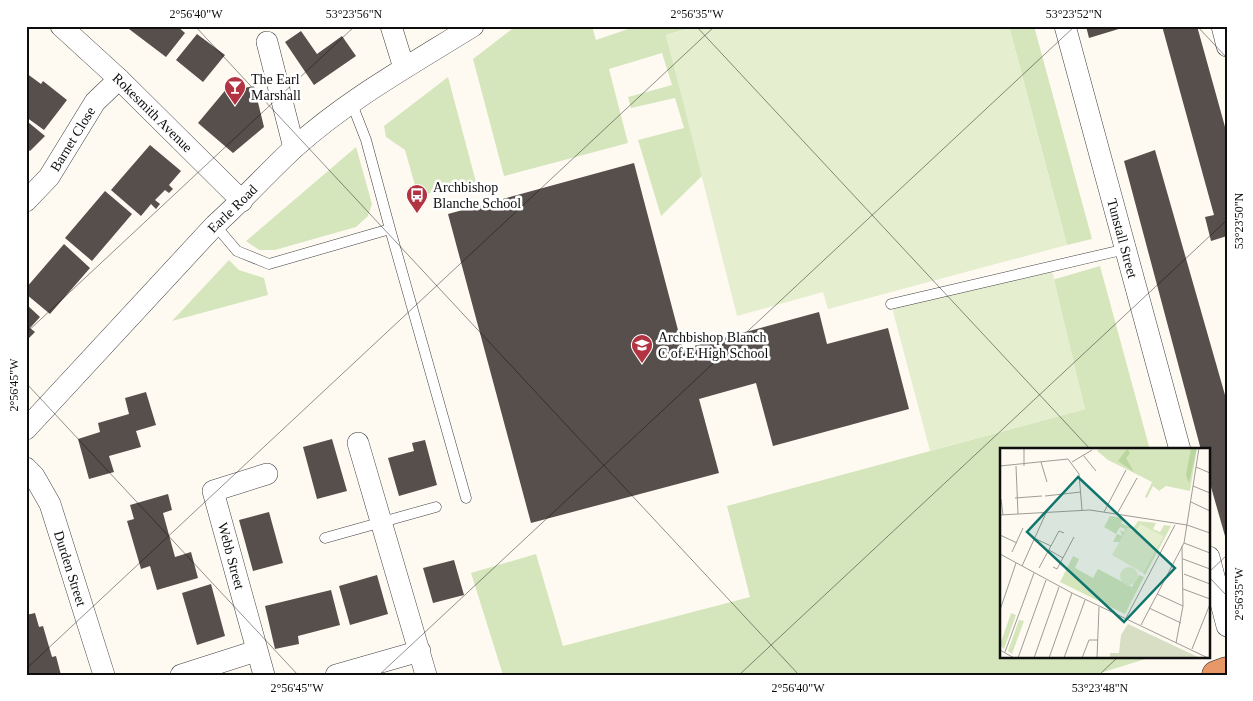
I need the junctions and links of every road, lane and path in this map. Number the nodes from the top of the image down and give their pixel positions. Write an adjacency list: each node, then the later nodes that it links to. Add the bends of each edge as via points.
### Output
1 (61, 26): 9 (street, Rokesmith Avenue)
2 (391, 26): 8 (street)
3 (473, 26): 8 (street, Earle Road)
4 (1065, 26): 16 (street, Tunstall Street)
5 (1222, 26): 7 (street)
6 (267, 42): 11 (street)
7 (1227, 46)
8 (404, 68): 10 (street, Earle Road)
9 (119, 79): 12 (street, Barnet Close, via 95,102 49,177); 13 (street, Rokesmith Avenue)
10 (352, 104): 11 (street, Earle Road); 15 (lane, via 366,140)
11 (294, 148): 13 (street, Earle Road)
12 (26, 201)
13 (242, 201): 14 (street, Earle Road)
14 (214, 225): 15 (lane, via 238,251 270,264); 18 (street, Earle Road)
15 (390, 230): 23 (lane)
16 (1126, 249): 17 (lane); 20 (street, Tunstall Street)
17 (891, 304)
18 (26, 429)
19 (358, 443): 25 (street)
20 (1179, 448)
21 (26, 468): 32 (street, Durden Street, via 50,504)
22 (267, 474): 29 (street, Webb Street, via 213,491)
23 (466, 498)
24 (436, 507): 25 (lane)
25 (381, 522): 26 (lane); 30 (street)
26 (325, 538)
27 (1210, 561): 28 (street)
28 (1227, 626)
29 (256, 651): 33 (street); 34 (street, Webb Street)
30 (420, 651): 35 (street); 36 (street)
31 (1227, 671): 37 (highway)
32 (104, 675)
33 (181, 675)
34 (264, 675)
35 (336, 675)
36 (426, 675)
37 (1216, 675)

